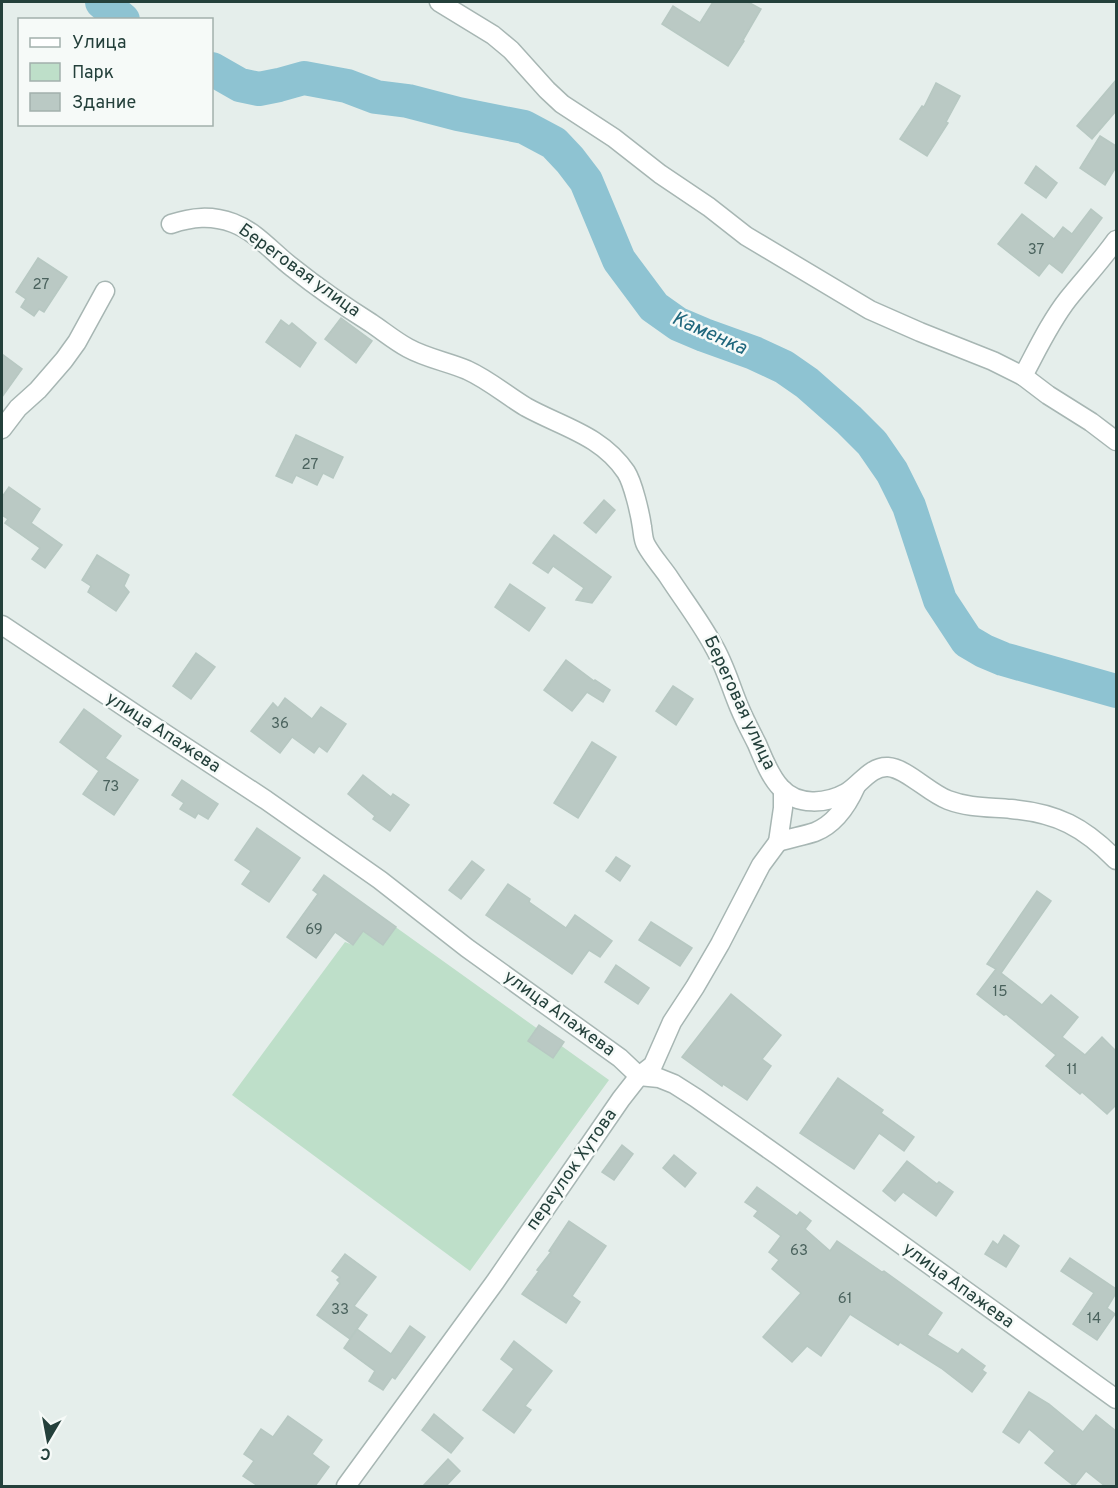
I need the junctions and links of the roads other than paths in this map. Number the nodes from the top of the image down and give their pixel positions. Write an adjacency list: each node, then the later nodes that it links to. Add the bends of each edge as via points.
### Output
1 (439, 2): 5 (street, via 493,35 562,104 746,236 870,309)
2 (171, 224): 10 (street, Береговая улица, via 204,217 233,223 262,241 320,290 410,349 481,376 523,405 600,445 626,473 644,543 715,648 766,764)
3 (1116, 240): 5 (street, via 1068,299)
4 (105, 291): 6 (street, via 64,360)
5 (1023, 376): 7 (street)
6 (2, 429)
7 (1116, 441)
8 (2, 624): 13 (street, улица Апажева, via 380,880)
9 (856, 786): 10 (street, Береговая улица, via 816,802); 11 (street, via 829,824); 12 (street, Береговая улица, via 881,767 898,769 930,792 951,801 1060,819 1090,836)
10 (783, 790): 11 (street)
11 (778, 842): 13 (street, переулок Хутова, via 761,864 720,944 672,1022 653,1065)
12 (1116, 860)
13 (639, 1076): 14 (street, улица Апажева, via 659,1078 696,1098); 15 (street, переулок Хутова)
14 (1116, 1399)
15 (346, 1486)

